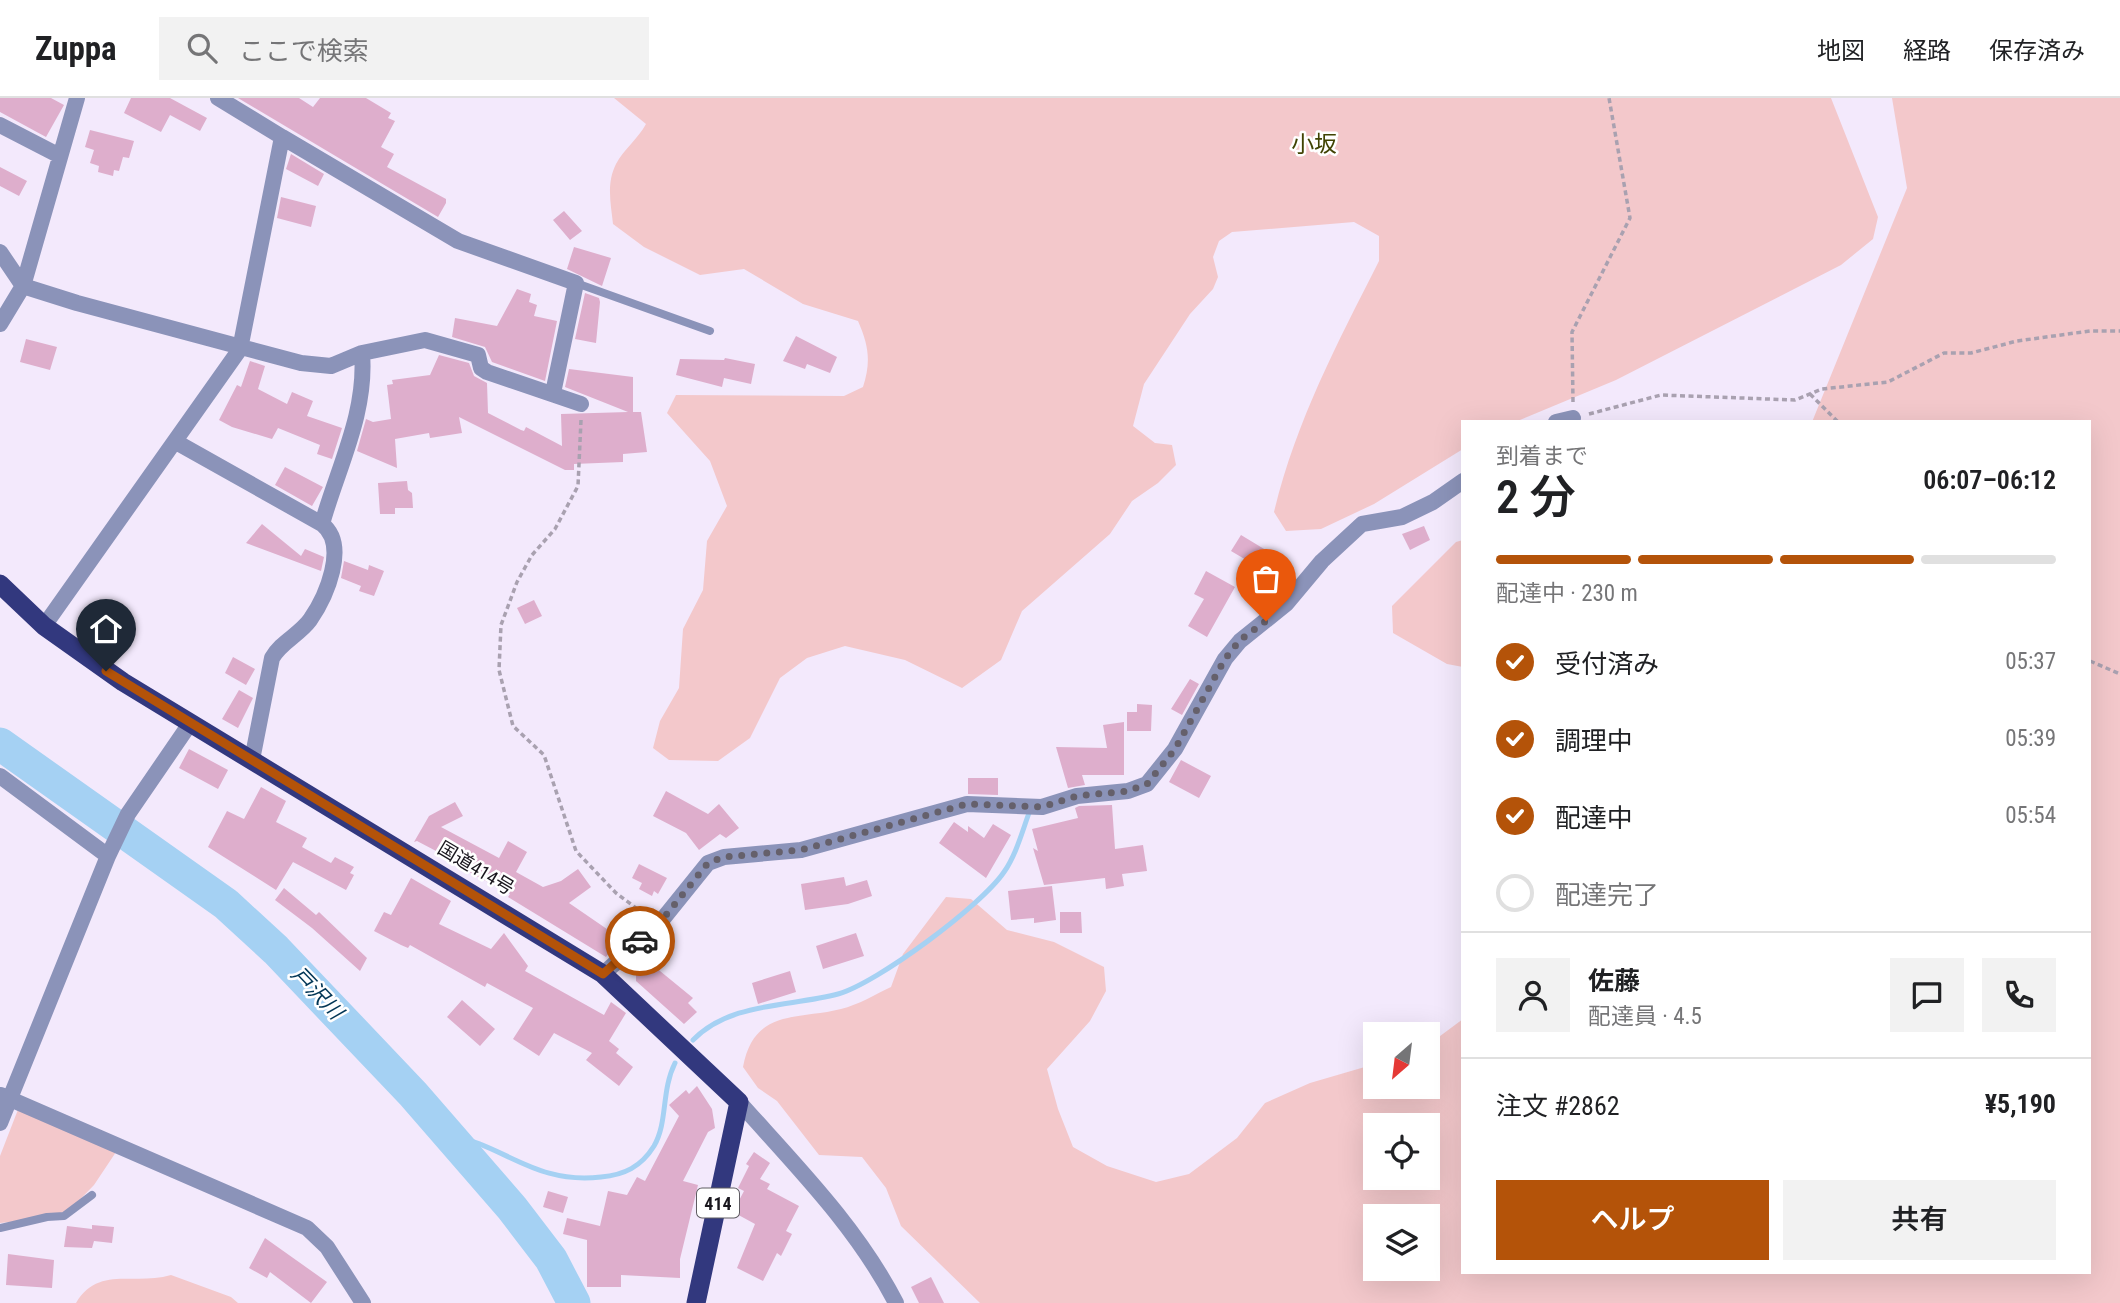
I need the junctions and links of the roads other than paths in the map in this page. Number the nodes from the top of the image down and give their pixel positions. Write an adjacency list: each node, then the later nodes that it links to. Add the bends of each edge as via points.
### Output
1 (77, 98): 5 (street)
2 (218, 98): 4 (street)
3 (0, 125): 5 (street)
4 (282, 137): 7 (street, via 458,242); 11 (street)
5 (58, 155): 8 (street)
6 (0, 252): 8 (street)
7 (576, 284): 10 (lane); 13 (street)
8 (23, 285): 9 (street); 11 (street)
9 (0, 324)
10 (710, 331)
11 (240, 349): 12 (street, via 322,367); 17 (street)
12 (362, 353): 13 (street, via 435,340 478,355 487,372); 19 (street, via 365,381 360,407)
13 (554, 393): 14 (street)
14 (581, 404)
15 (1573, 418): 16 (street)
16 (1564, 420)
17 (176, 442): 19 (street); 21 (street)
18 (1461, 482): 26 (street, via 1402,517 1362,524 1322,561 1286,604 1240,640 1225,659 1175,749 1147,784 1042,807 967,804 801,850 724,857 708,863 658,925)
19 (322, 524): 23 (street, via 333,540 330,579 310,620 271,658)
20 (0, 584): 21 (highway, 国道414号)
21 (44, 626): 22 (highway, 国道414号)
22 (189, 725): 23 (highway, 国道414号); 25 (street, via 128,814)
23 (252, 760): 26 (highway, 国道414号)
24 (0, 776): 25 (street)
25 (108, 856): 27 (street)
26 (603, 974): 28 (highway, 国道414号)
27 (5, 1097): 29 (street); 32 (street, via 307,1228 327,1247)
28 (739, 1102): 33 (highway, 414); 34 (street, via 834,1208)
29 (0, 1123)
30 (92, 1195): 31 (lane, via 64,1216)
31 (0, 1228)
32 (363, 1303)
33 (696, 1303)
34 (896, 1303)

